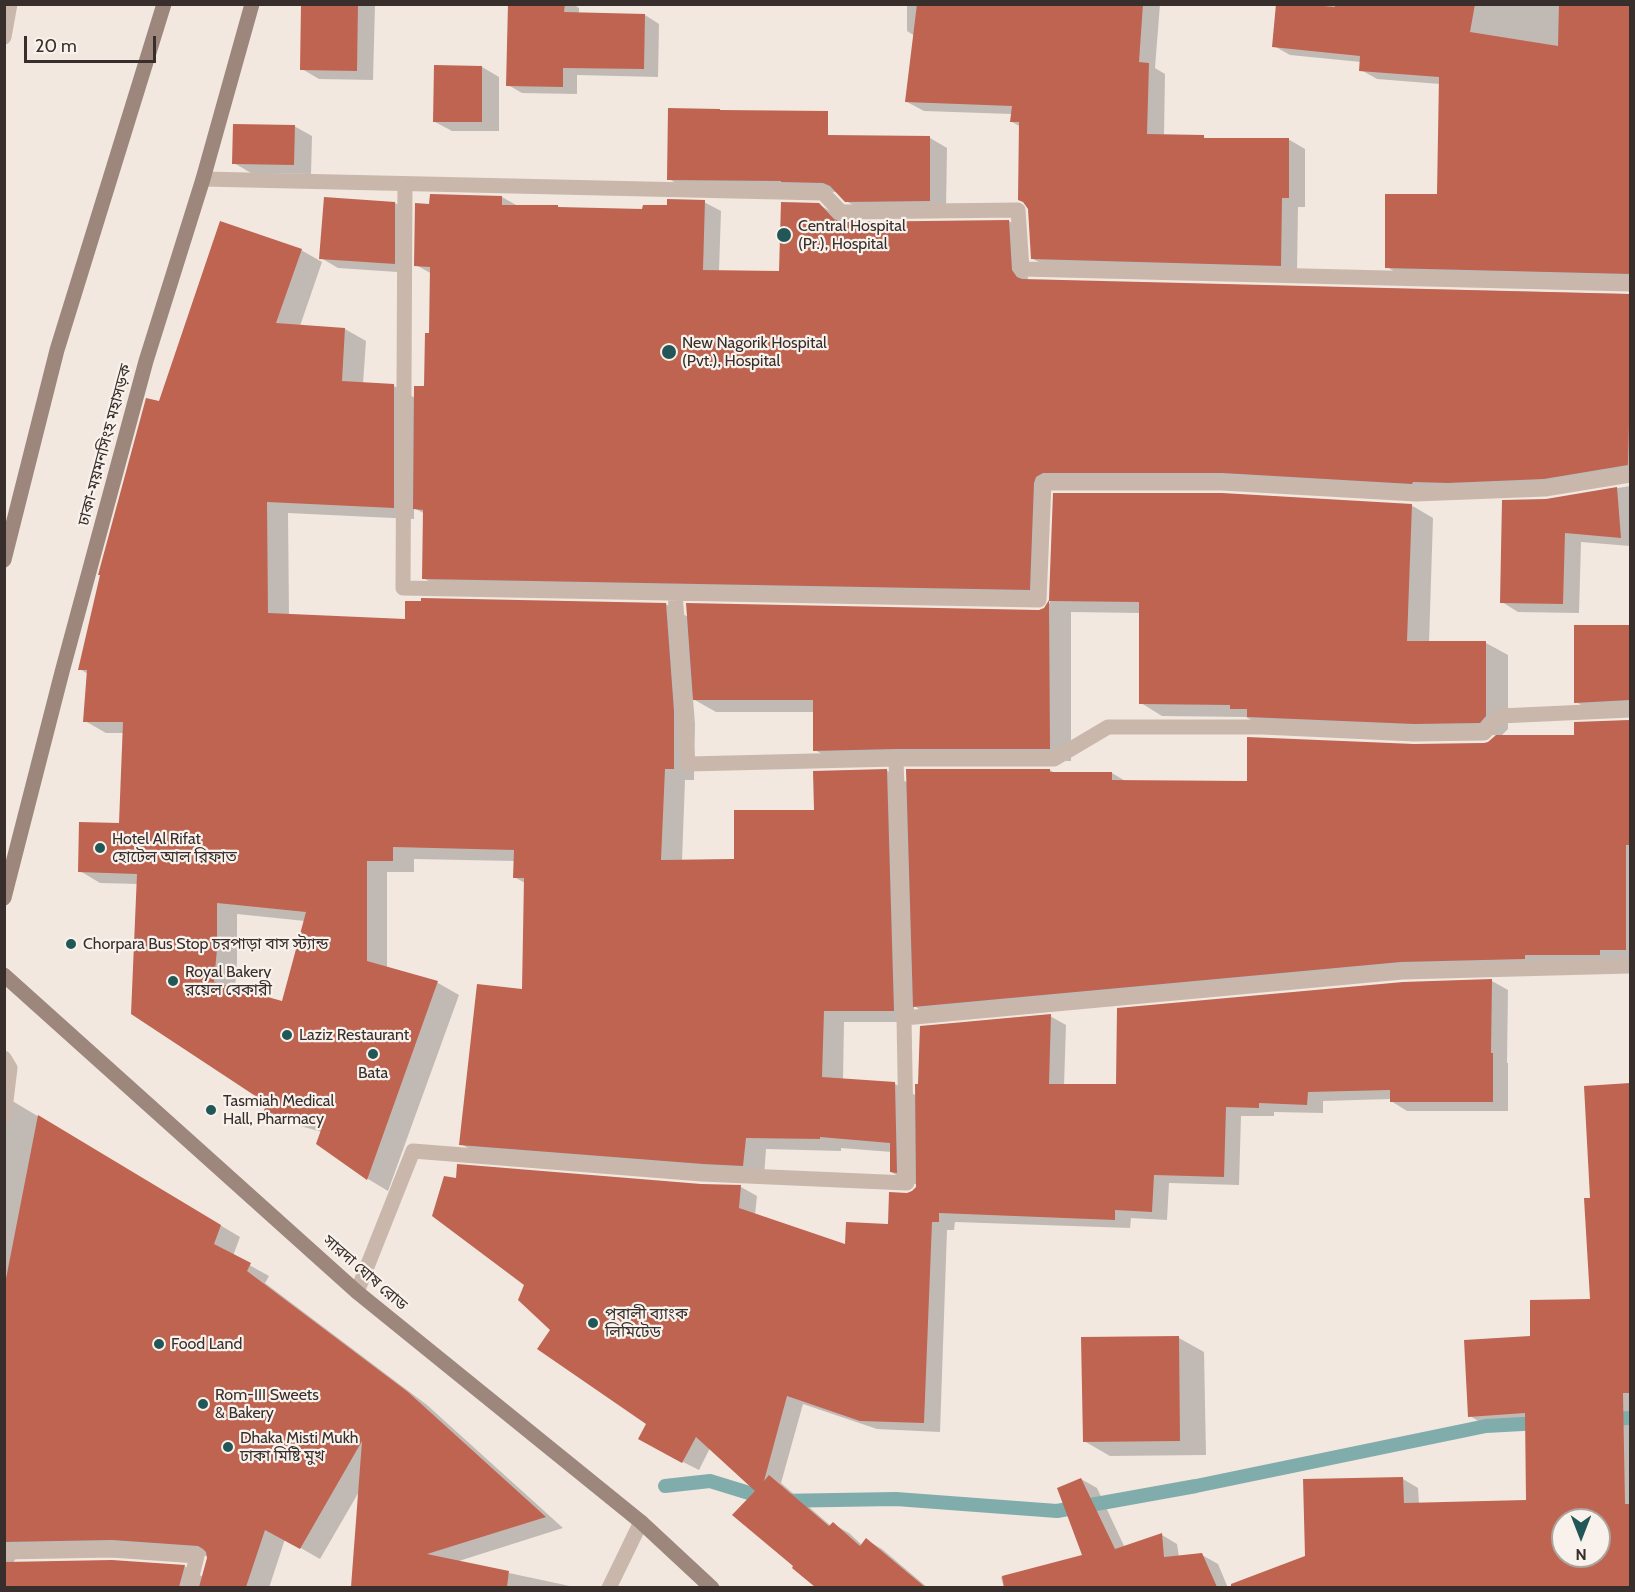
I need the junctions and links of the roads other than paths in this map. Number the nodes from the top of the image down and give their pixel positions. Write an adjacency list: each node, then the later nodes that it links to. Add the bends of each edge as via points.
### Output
1 (10, 4): 4 (street)
2 (164, 4): 9 (main road, via 57,350)
3 (252, 4): 5 (main road, ঢাকা-ময়মনসিংহ মহাসড়ক)
4 (4, 37)
5 (203, 179): 6 (street); 13 (main road, ঢাকা-ময়মনসিংহ মহাসড়ক, via 146,361)
6 (405, 184): 7 (street, via 823,193 841,212 1018,210 1022,269); 10 (street, via 403,588)
7 (1630, 284)
8 (1630, 475): 10 (street, via 1545,489 1416,494 1222,483 1044,483 1040,600)
9 (4, 560)
10 (675, 593): 12 (street, via 688,764)
11 (1630, 710): 12 (street, via 1500,716 1484,733 1108,727 1054,759)
12 (896, 759): 16 (street)
13 (4, 898)
14 (1630, 966): 16 (street, via 1402,972)
15 (4, 975): 19 (main road, সারদা ঘোষ রোড)
16 (904, 1018): 19 (street, via 906,1183 702,1174 412,1151)
17 (4, 1058): 18 (street, via 10,1068)
18 (4, 1117)
19 (357, 1292): 20 (main road, সারদা ঘোষ রোড)
20 (641, 1522): 23 (street); 24 (main road, সারদা ঘোষ রোড)
21 (4, 1552): 22 (street, via 112,1550 197,1556)
22 (189, 1587)
23 (609, 1587)
24 (712, 1587)

